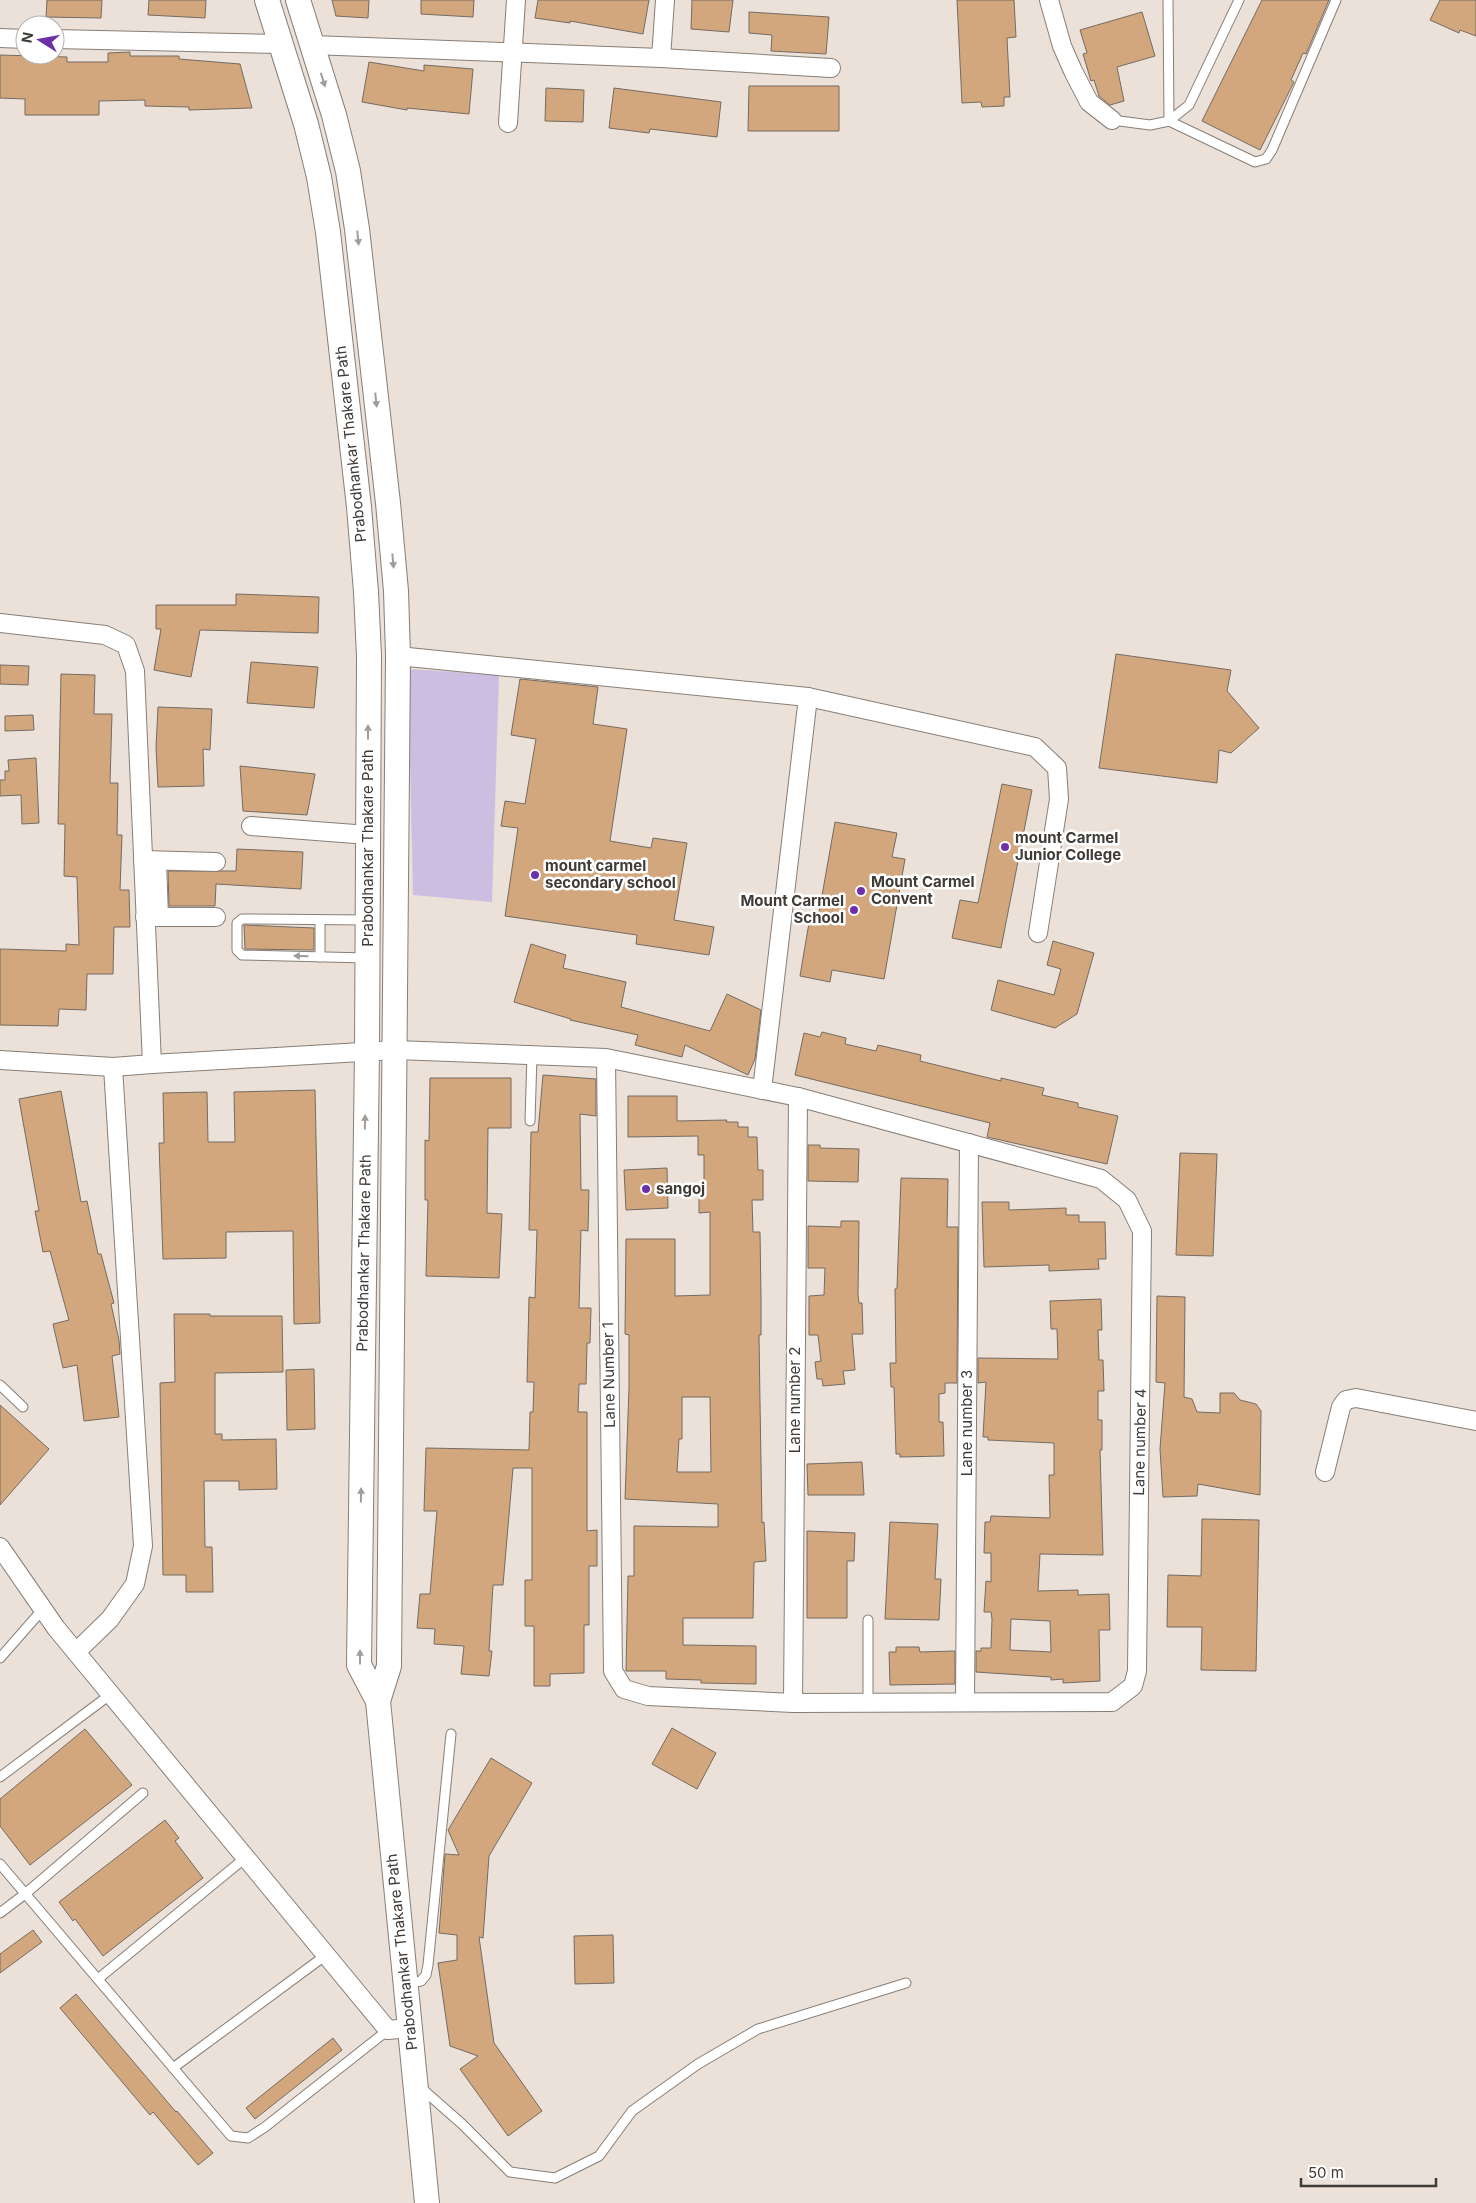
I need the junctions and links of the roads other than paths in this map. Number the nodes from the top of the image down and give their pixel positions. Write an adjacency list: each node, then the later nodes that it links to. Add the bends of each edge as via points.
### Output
1 (267, 0): 12 (main road, Prabodhankar Thakare Path)
2 (298, 0): 13 (main road, Prabodhankar Thakare Path)
3 (516, 0): 14 (street)
4 (664, 0): 15 (street)
5 (1049, 0): 17 (street, via 1073,72 1090,102)
6 (1168, 0): 18 (lane)
7 (1239, 0): 18 (lane, via 1189,104)
8 (1336, 0): 18 (lane, via 1266,159 1256,162)
9 (0, 38): 10 (street)
10 (15, 39)
11 (65, 39): 12 (street)
12 (281, 44): 24 (main road, Prabodhankar Thakare Path, one-way to 12, via 368,656 359,506 319,177)
13 (312, 45): 14 (street); 21 (main road, Prabodhankar Thakare Path, one-way to 21, via 343,152 357,228 388,504)
14 (512, 53): 15 (street); 19 (street)
15 (661, 58): 16 (street)
16 (831, 68)
17 (1112, 120): 18 (lane, via 1150,125)
18 (1169, 121)
19 (508, 123)
20 (0, 623): 25 (street, via 105,635 126,645 135,671)
21 (398, 656): 22 (street); 34 (main road, Prabodhankar Thakare Path)
22 (808, 697): 31 (street, via 1035,747 1057,768 1059,799); 41 (street)
23 (250, 826): 24 (street)
24 (368, 836): 30 (main road, Prabodhankar Thakare Path)
25 (150, 860): 26 (street); 27 (street)
26 (216, 862)
27 (152, 917): 28 (street); 39 (street)
28 (216, 917)
29 (320, 920): 30 (lane); 32 (lane); 32 (lane, one-way to 29, via 242,955 237,950 239,920)
30 (368, 920): 33 (main road, Prabodhankar Thakare Path)
31 (1038, 933)
32 (320, 957): 33 (lane)
33 (367, 958): 35 (main road, Prabodhankar Thakare Path)
34 (396, 1050): 35 (street); 36 (street); 55 (main road, Prabodhankar Thakare Path, via 389,1666)
35 (367, 1051): 39 (street); 55 (main road, Prabodhankar Thakare Path, one-way to 35, via 359,1665)
36 (532, 1055): 37 (street); 43 (lane)
37 (606, 1058): 41 (street); 57 (street, Lane Number 1, via 613,1671 624,1689 648,1696)
38 (0, 1060): 40 (street)
39 (152, 1064): 40 (street)
40 (113, 1067): 52 (street, via 142,1546 135,1584 110,1619)
41 (762, 1090): 42 (street)
42 (798, 1097): 44 (street); 57 (street, Lane number 2)
43 (530, 1121)
44 (969, 1143): 56 (street, Lane number 3); 56 (street, Lane number 4, via 1101,1178 1128,1200 1142,1231 1137,1671 1133,1686 1112,1702)
45 (0, 1385): 46 (lane)
46 (23, 1407)
47 (1476, 1420): 48 (street, via 1356,1398 1346,1400 1341,1407)
48 (1325, 1472)
49 (0, 1547): 50 (street)
50 (43, 1609): 52 (street); 53 (lane)
51 (868, 1620): 58 (lane)
52 (76, 1652): 54 (street)
53 (0, 1658)
54 (111, 1694): 60 (lane); 62 (street)
55 (378, 1701): 69 (main road, Prabodhankar Thakare Path)
56 (965, 1702): 58 (street)
57 (793, 1703): 58 (street)
58 (868, 1703)
59 (451, 1734): 69 (lane, via 427,1970 421,1981)
60 (0, 1776)
61 (143, 1794): 64 (lane)
62 (246, 1858): 66 (street); 67 (lane)
63 (0, 1864): 64 (lane)
64 (25, 1894): 65 (lane); 67 (lane)
65 (0, 1913)
66 (326, 1955): 70 (street); 71 (lane)
67 (98, 1979): 71 (lane)
68 (906, 1982): 72 (lane, via 758,2029 698,2064 632,2111 599,2156 555,2178 510,2172)
69 (404, 1983): 70 (main road, Prabodhankar Thakare Path)
70 (398, 2029): 71 (lane, via 248,2138 231,2136); 72 (main road, Prabodhankar Thakare Path)
71 (173, 2068)
72 (414, 2082): 73 (main road, Prabodhankar Thakare Path)
73 (427, 2203)

